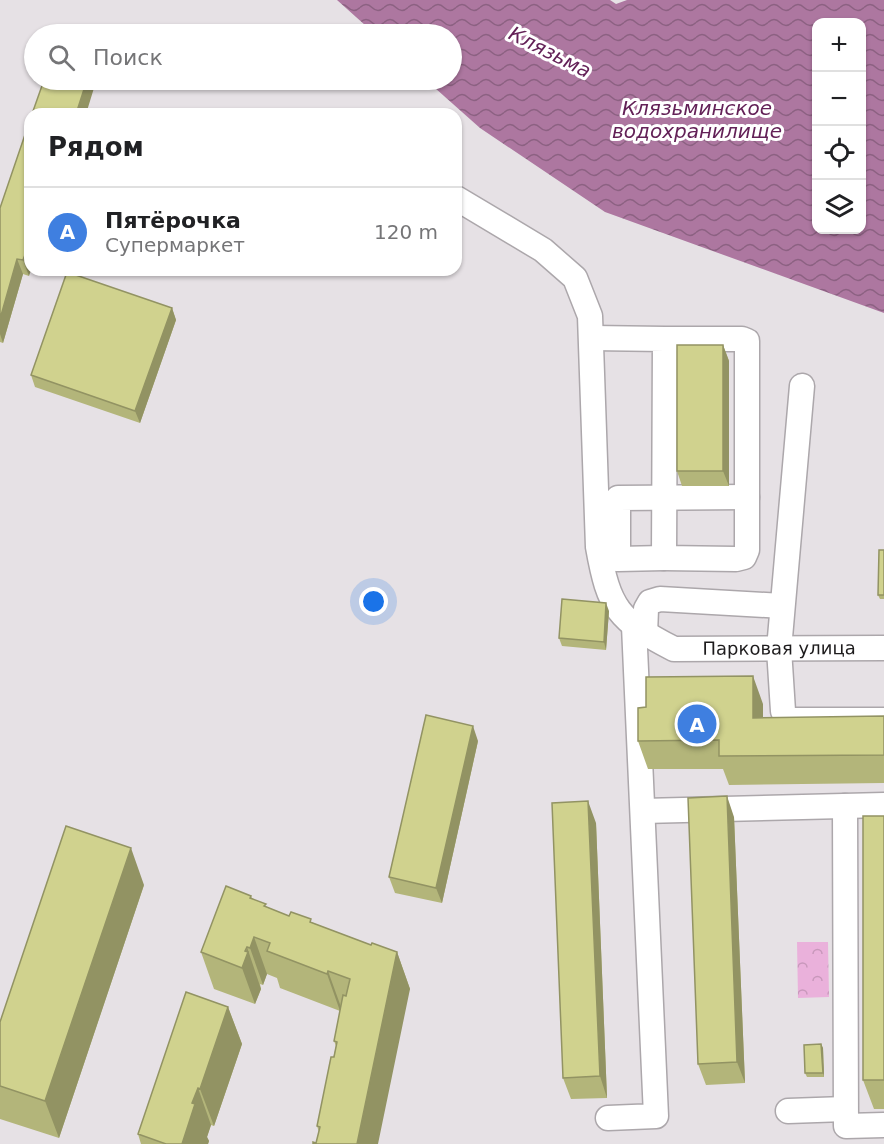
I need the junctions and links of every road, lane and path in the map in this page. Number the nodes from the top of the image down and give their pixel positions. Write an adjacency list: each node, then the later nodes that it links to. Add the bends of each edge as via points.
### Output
1 (462, 202): 2 (street, via 543,250 575,278 590,316)
2 (592, 338): 3 (street); 9 (street, via 598,547 604,583 620,615)
3 (665, 339): 5 (street, via 747,341); 6 (street)
4 (802, 386): 8 (street)
5 (747, 497): 6 (street); 7 (street, via 744,557)
6 (664, 498): 7 (street); 7 (street, via 618,498 618,559)
7 (664, 558)
8 (782, 606): 9 (street, via 660,599 650,602); 10 (street)
9 (640, 630): 10 (street, Парковая улица, via 674,649); 12 (street)
10 (778, 648): 11 (street, Парковая улица); 15 (street)
11 (884, 648)
12 (637, 689): 13 (street); 19 (street)
13 (661, 689)
14 (757, 689): 15 (street)
15 (781, 689): 16 (street, via 783,711 792,720)
16 (884, 720)
17 (884, 805): 18 (street)
18 (845, 806): 19 (street); 20 (street)
19 (643, 811): 22 (street, via 656,1116)
20 (845, 1109): 21 (street); 23 (street, via 846,1126)
21 (788, 1111)
22 (608, 1118)
23 (884, 1125)

